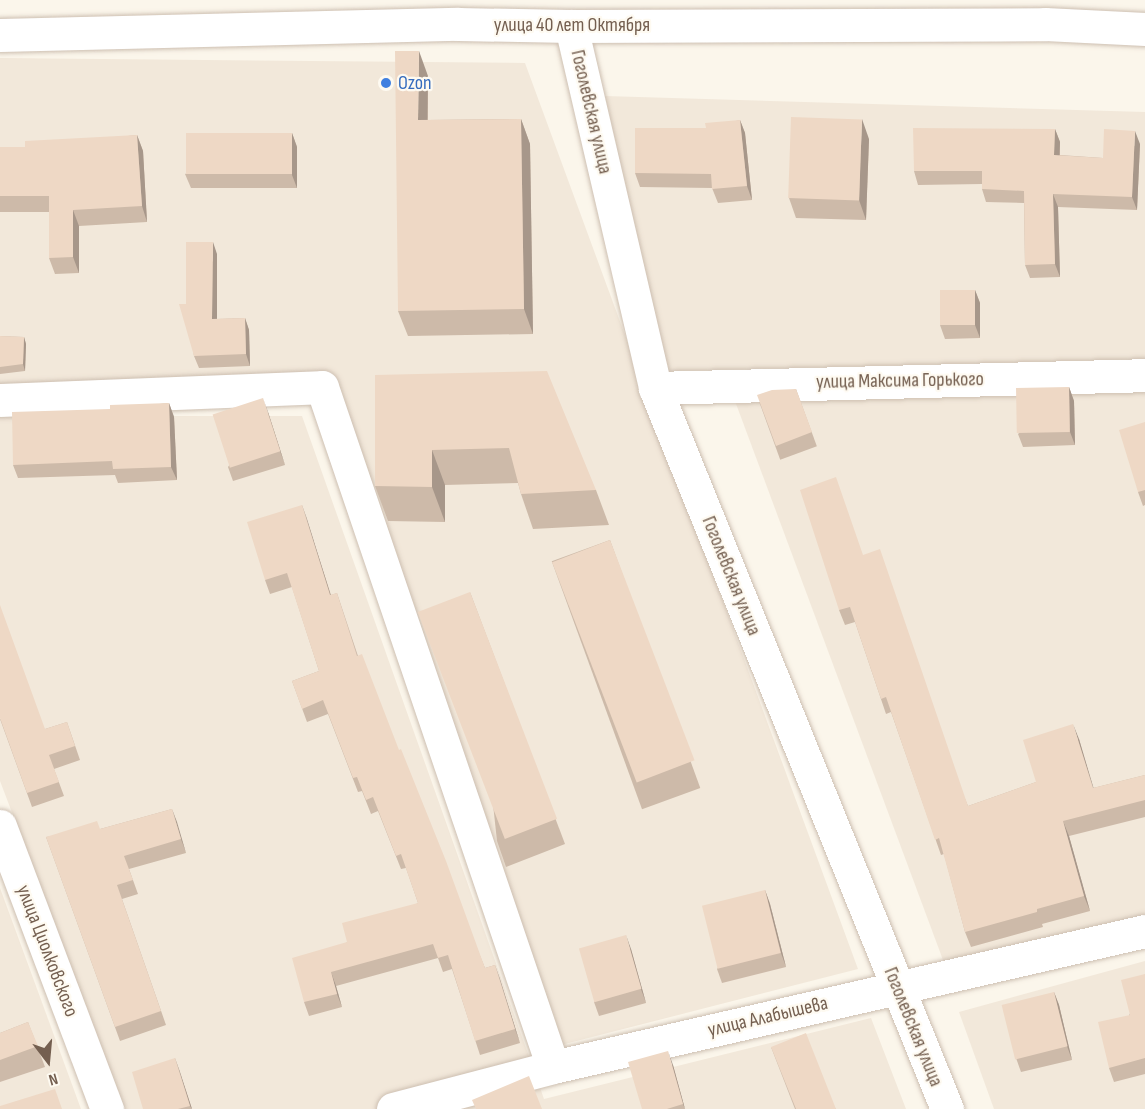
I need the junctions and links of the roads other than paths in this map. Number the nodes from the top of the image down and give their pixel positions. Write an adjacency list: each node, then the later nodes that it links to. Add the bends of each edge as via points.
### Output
1 (459, 12): 3 (street, улица 40 лет Октября); 5 (street, улица 40 лет Октября)
2 (1048, 12): 3 (street, улица 40 лет Октября); 4 (street, улица 40 лет Октября)
3 (571, 26): 7 (street, Гоголевская улица)
4 (1145, 29)
5 (0, 35)
6 (1145, 375): 7 (street, улица Максима Горького)
7 (655, 388): 11 (street, Гоголевская улица)
8 (0, 400): 12 (street, via 322,387)
9 (0, 826): 13 (street, улица Циолковского)
10 (1145, 931): 11 (street, улица Алабышева)
11 (897, 988): 12 (street, улица Алабышева); 15 (street, Гоголевская улица)
12 (554, 1067): 14 (street, улица Алабышева)
13 (107, 1109)
14 (393, 1109)
15 (947, 1109)

